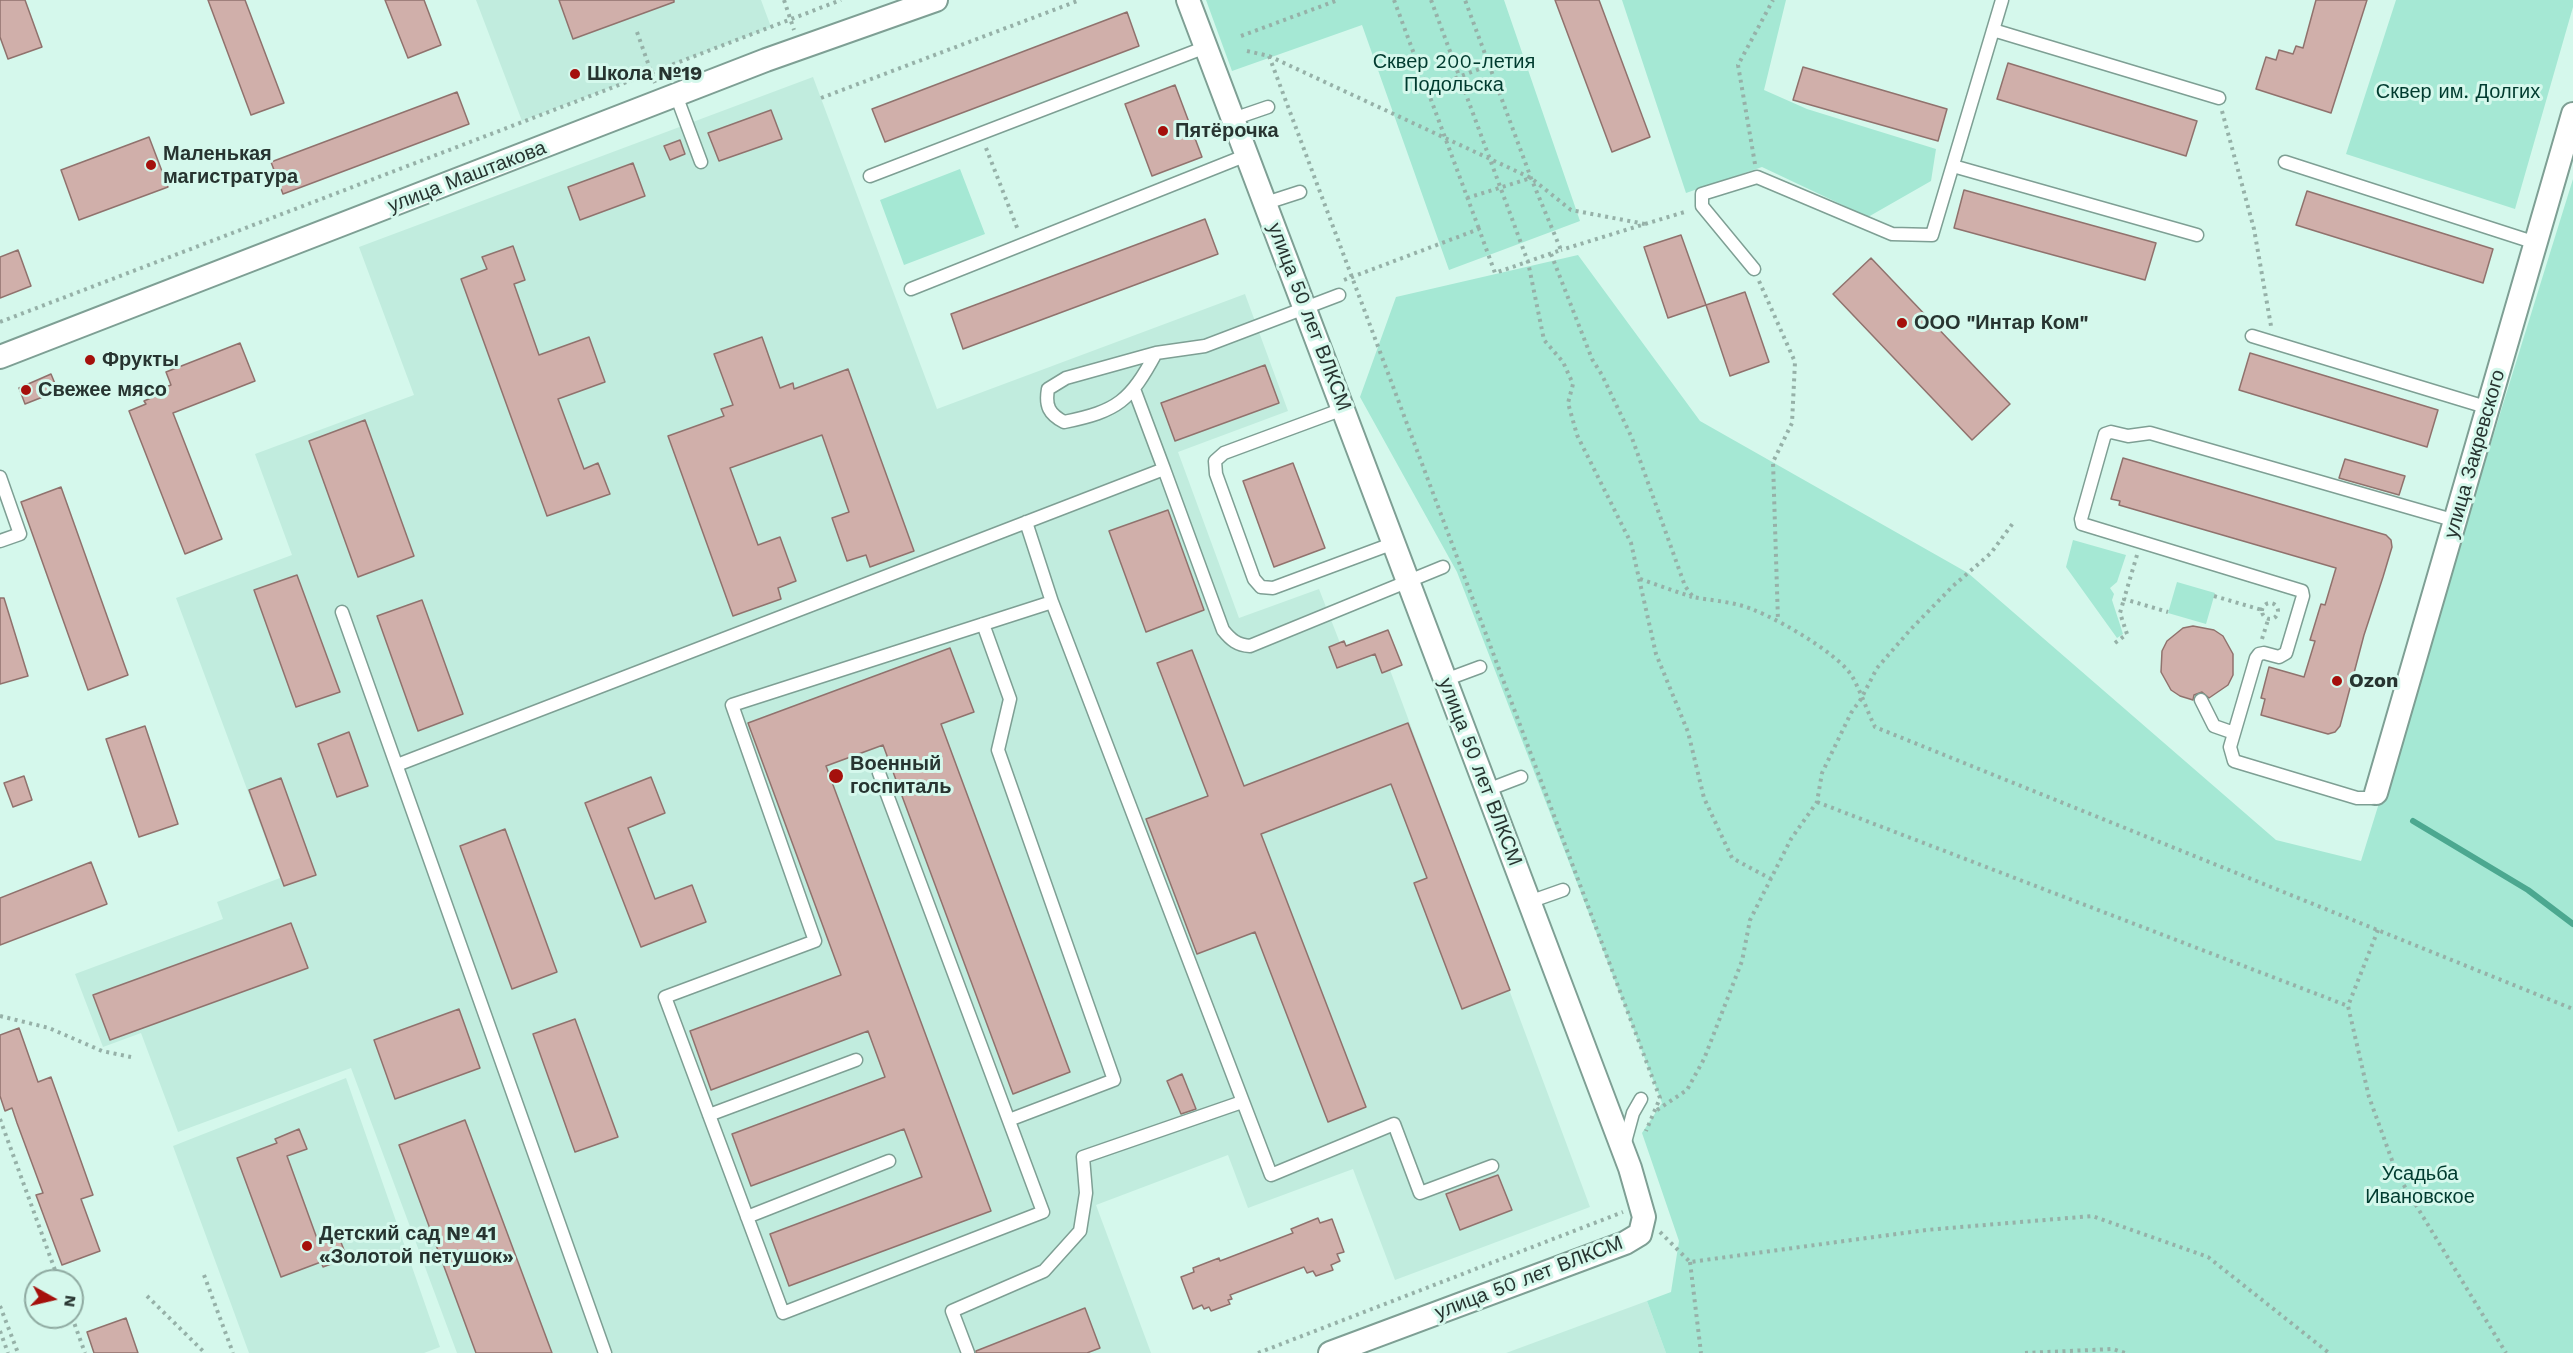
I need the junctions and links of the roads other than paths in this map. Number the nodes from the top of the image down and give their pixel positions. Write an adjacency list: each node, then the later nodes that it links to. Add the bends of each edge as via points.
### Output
1 (936, 0): 6 (street, улица Маштакова)
2 (1188, 0): 5 (street, улица 50 лет ВЛКСМ)
3 (2002, 0): 4 (lane)
4 (1993, 30): 7 (lane); 14 (lane)
5 (1206, 46): 10 (street, улица 50 лет ВЛКСМ); 15 (lane)
6 (669, 98): 12 (lane); 26 (street, улица Маштакова)
7 (2219, 99)
8 (1268, 107): 10 (lane)
9 (2573, 114): 19 (street, улица Закревского)
10 (1233, 119): 11 (street, улица 50 лет ВЛКСМ)
11 (1247, 155): 17 (street, улица 50 лет ВЛКСМ); 21 (lane)
12 (701, 162)
13 (2284, 162): 19 (lane)
14 (1953, 166): 18 (lane); 20 (lane, via 1932,236 1892,234 1757,177 1702,194 1702,206)
15 (870, 176)
16 (1300, 192): 17 (lane)
17 (1266, 203): 23 (street, улица 50 лет ВЛКСМ)
18 (2197, 235)
19 (2536, 243): 28 (street, улица Закревского)
20 (1754, 269)
21 (911, 289)
22 (1337, 289): 23 (lane)
23 (1305, 306): 25 (lane, via 1205,346); 29 (street, улица 50 лет ВЛКСМ)
24 (2252, 336): 28 (lane)
25 (1156, 353): 27 (lane); 27 (lane, via 1066,378 1048,389 1048,409 1064,422 1082,418 1120,404)
26 (0, 357)
27 (1134, 389): 30 (lane)
28 (2488, 408): 32 (street, улица Закревского)
29 (1344, 409): 35 (street, улица 50 лет ВЛКСМ); 35 (lane, via 1224,453 1215,461 1216,474 1254,579 1261,587 1273,588)
30 (1164, 469): 33 (lane); 37 (lane, via 1223,630 1242,645 1250,646)
31 (0, 477): 34 (lane, via 20,534)
32 (2456, 521): 44 (lane, via 2150,433 2128,436 2108,432 2082,524 2302,591 2286,653 2279,657 2264,653 2256,658); 49 (street, улица Закревского)
33 (1026, 522): 38 (lane); 45 (lane)
34 (0, 541)
35 (1394, 543): 37 (street, улица 50 лет ВЛКСМ)
36 (1443, 567): 37 (lane)
37 (1408, 581): 42 (street, улица 50 лет ВЛКСМ)
38 (1052, 602): 40 (lane); 54 (lane)
39 (342, 612): 45 (lane)
40 (983, 624): 55 (lane, via 732,705 815,941 665,997); 56 (lane, via 1010,699 998,750 1114,1080)
41 (1480, 667): 42 (lane)
42 (1445, 680): 48 (street, улица 50 лет ВЛКСМ)
43 (2201, 700): 44 (lane, via 2214,726)
44 (2234, 733): 49 (lane, via 2231,755 2240,764 2357,798 2372,798)
45 (397, 765): 62 (lane)
46 (879, 773): 56 (lane)
47 (1521, 777): 48 (lane)
48 (1487, 790): 51 (street, улица 50 лет ВЛКСМ)
49 (2376, 793)
50 (1563, 890): 51 (lane)
51 (1529, 902): 57 (street, улица 50 лет ВЛКСМ)
52 (856, 1060): 55 (lane)
53 (1641, 1099): 57 (lane)
54 (1242, 1102): 59 (lane, via 1271,1175 1394,1124 1420,1193); 63 (lane, via 1083,1156 1086,1193 1080,1231 1044,1272 952,1311)
55 (709, 1114): 60 (lane)
56 (1009, 1120): 60 (lane, via 1043,1212 783,1313)
57 (1623, 1151): 61 (street, улица 50 лет ВЛКСМ, via 1644,1216 1640,1234)
58 (889, 1161): 60 (lane)
59 (1492, 1166)
60 (747, 1217)
61 (1366, 1347): 64 (street, улица 50 лет ВЛКСМ)
62 (605, 1353)
63 (968, 1353)
64 (1330, 1353)

